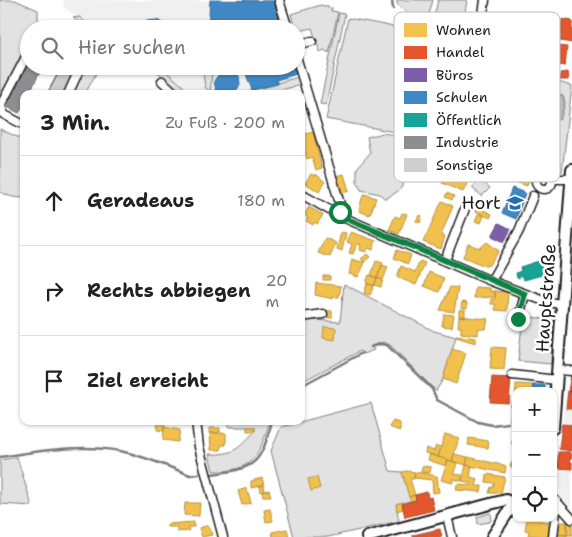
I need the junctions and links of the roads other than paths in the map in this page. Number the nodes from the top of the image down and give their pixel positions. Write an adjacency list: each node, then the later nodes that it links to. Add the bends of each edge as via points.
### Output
1 (279, 0): 2 (street)
2 (285, 20)
3 (312, 41): 4 (street)
4 (305, 43)
5 (20, 68): 13 (street, via 1,105 3,114)
6 (78, 75): 9 (street)
7 (301, 75): 11 (street)
8 (162, 81): 10 (street)
9 (70, 90)
10 (172, 90)
11 (305, 90)
12 (305, 90): 20 (street, via 323,158 340,204)
13 (20, 123)
14 (571, 175): 24 (main road, Hauptstraße)
15 (536, 182): 16 (street, via 539,188 549,188)
16 (551, 182)
17 (305, 196): 20 (street)
18 (534, 196): 22 (street, Hauptstraße)
19 (466, 206): 21 (street)
20 (340, 216): 21 (street)
21 (445, 260): 22 (street)
22 (491, 281): 23 (street)
23 (525, 294): 24 (street); 27 (street)
24 (562, 304): 30 (main road, Hauptstraße)
25 (323, 314): 26 (street)
26 (305, 316)
27 (518, 319)
28 (572, 371): 30 (street)
29 (512, 375): 30 (street)
30 (558, 375): 31 (main road, Hauptstraße)
31 (557, 387)
32 (196, 425): 39 (street, via 199,447)
33 (512, 502): 36 (main road, via 506,500)
34 (557, 502): 37 (street)
35 (512, 505): 42 (main road)
36 (446, 513): 40 (main road); 41 (street)
37 (571, 517)
38 (554, 522): 43 (street)
39 (223, 537)
40 (367, 537)
41 (452, 537)
42 (492, 537)
43 (554, 537)

